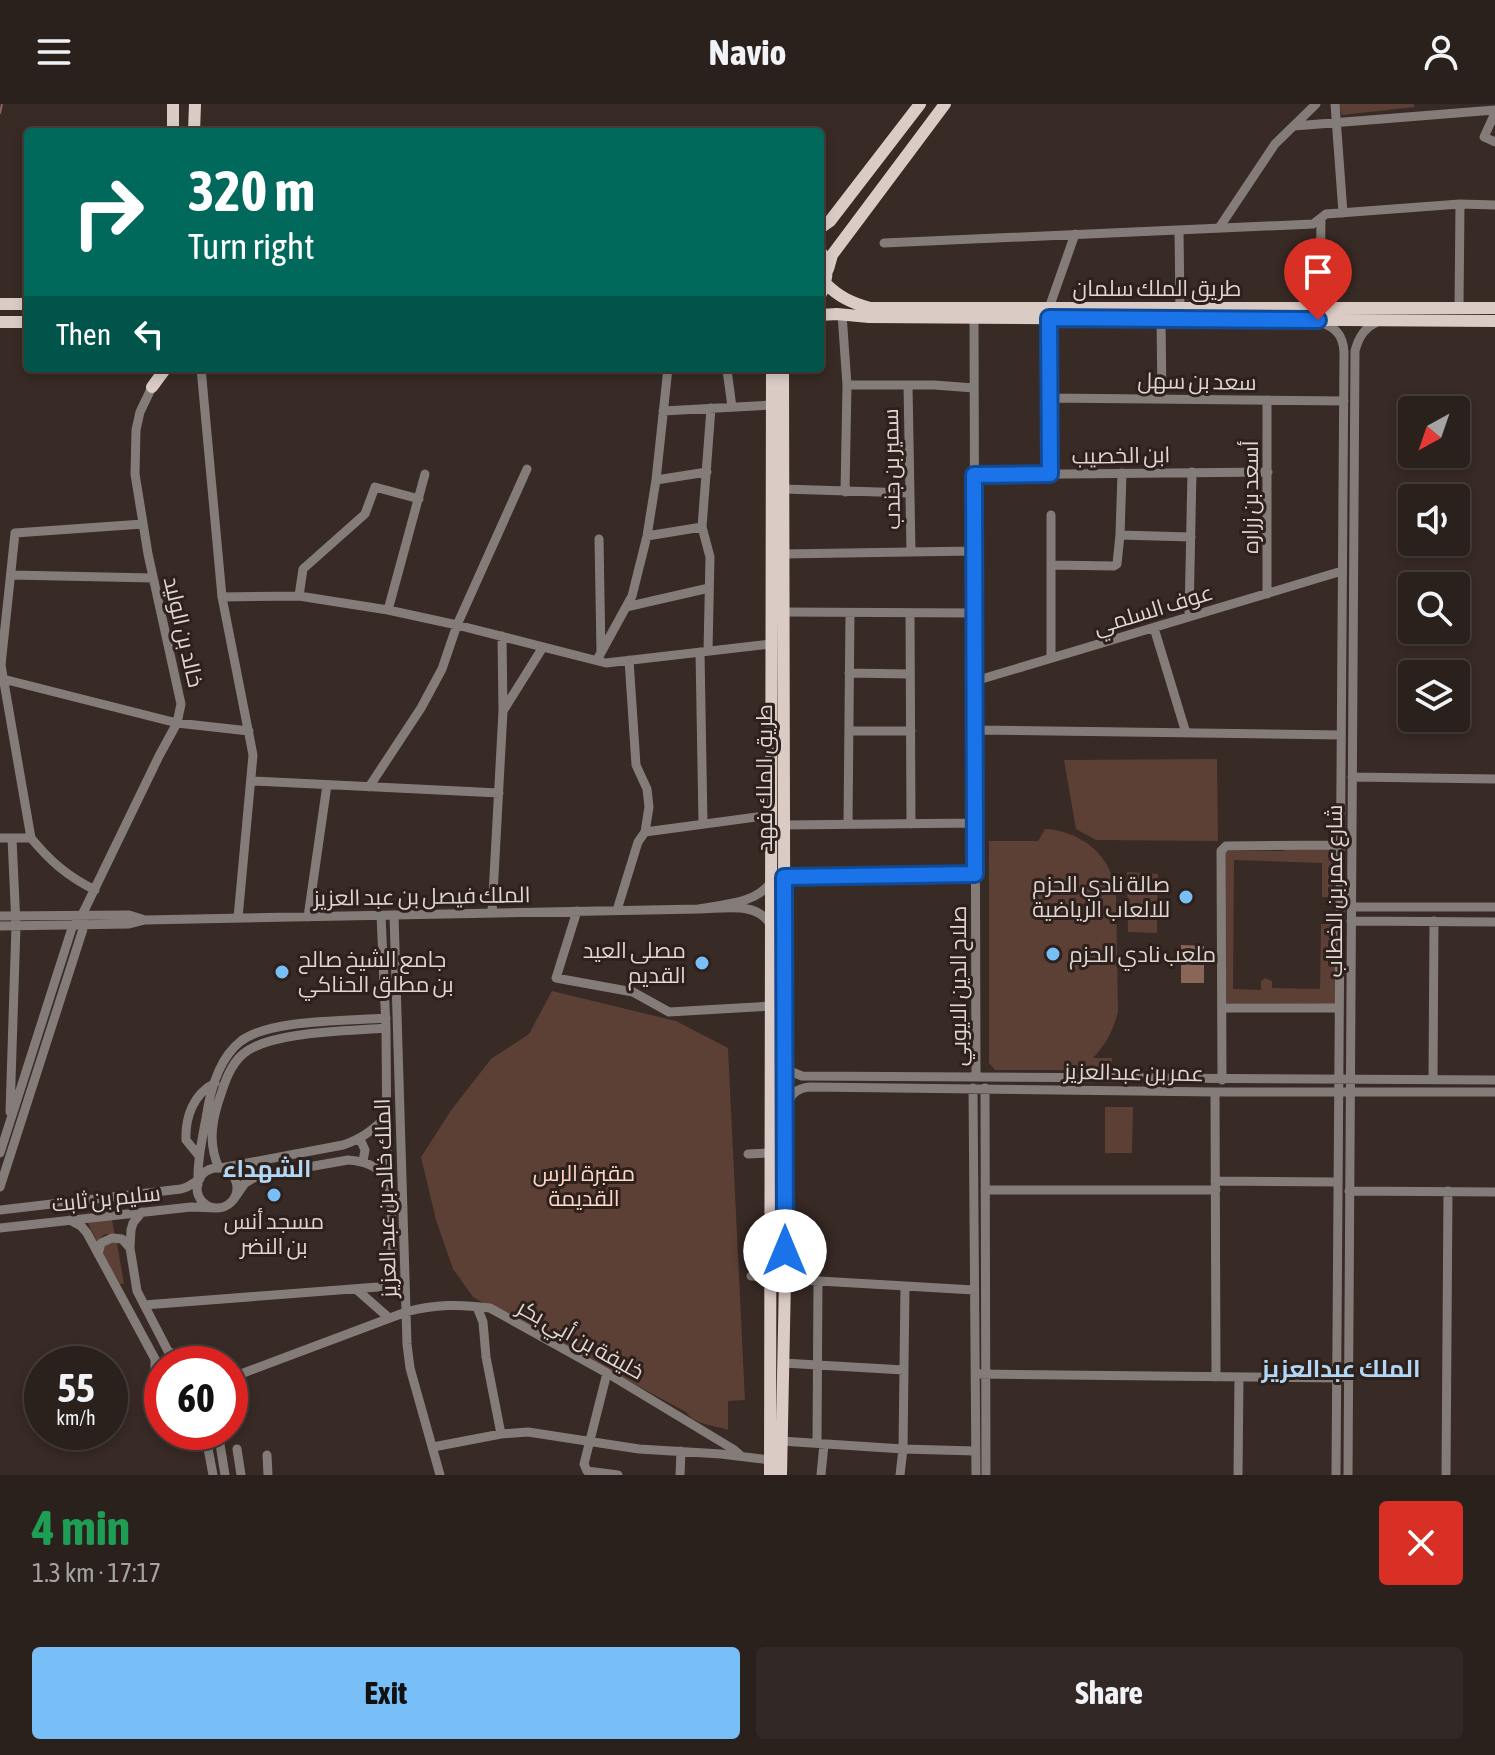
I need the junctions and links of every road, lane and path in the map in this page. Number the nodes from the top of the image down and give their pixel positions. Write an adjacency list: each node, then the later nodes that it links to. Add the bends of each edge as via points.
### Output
1 (173, 104): 10 (main road)
2 (195, 104): 11 (main road)
3 (920, 104): 17 (main road)
4 (945, 104): 23 (main road, via 832,255)
5 (1316, 104): 9 (street)
6 (1335, 104): 8 (street)
7 (1495, 111): 8 (street); 12 (street, via 1484,137)
8 (1336, 123): 9 (street); 15 (street)
9 (1294, 126): 18 (street, via 1275,144)
10 (173, 128)
11 (194, 128)
12 (1495, 142)
13 (1460, 204): 14 (street); 15 (street); 29 (street)
14 (1495, 205)
15 (1343, 213): 16 (street)
16 (1321, 218): 18 (street, via 1313,224); 33 (street)
17 (824, 225)
18 (1219, 228): 19 (street)
19 (1179, 230): 20 (street); 28 (street)
20 (1075, 234): 21 (street); 31 (street)
21 (884, 243)
22 (824, 256): 23 (main road)
23 (828, 269): 24 (main road)
24 (824, 286)
25 (824, 290): 31 (main road, طريق الملك سلمان, via 870,308)
26 (0, 304): 27 (main road)
27 (24, 304)
28 (1180, 308): 31 (main road, طريق الملك سلمان); 33 (main road, طريق الملك سلمان)
29 (1459, 308): 30 (main road, طريق الملك سلمان); 33 (main road, طريق الملك سلمان)
30 (1495, 308)
31 (1049, 313): 35 (main road, طريق الملك سلمان); 36 (main road, طريق الملك سلمان); 52 (street)
32 (842, 314): 34 (main road, طريق الملك سلمان); 35 (main road, طريق الملك سلمان); 48 (street)
33 (1319, 314): 36 (main road, طريق الملك سلمان); 37 (main road, طريق الملك سلمان); 55 (street, شارع عمر بن الخطاب, via 1343,340)
34 (824, 315)
35 (974, 318): 51 (street, صلاح الدين الايوبي)
36 (1161, 319): 53 (street)
37 (1382, 319): 38 (main road, طريق الملك سلمان); 119 (street, شارع عمر بن الخطاب, via 1364,331 1355,351)
38 (1495, 321)
39 (0, 322): 40 (main road)
40 (24, 322)
41 (157, 372): 50 (main road)
42 (163, 372): 50 (main road)
43 (201, 372): 90 (street)
44 (668, 372): 59 (street)
45 (727, 372): 57 (street)
46 (772, 372): 56 (main road, طريق الملك فهد)
47 (783, 372): 69 (main road, طريق الملك فهد)
48 (847, 385): 49 (street); 70 (street)
49 (908, 385): 51 (street); 71 (street, سمير بن جندب)
50 (152, 387): 74 (street, خالد بن الوليد, via 140,412 134,448)
51 (974, 388): 67 (street, صلاح الدين الايوبي)
52 (1050, 398): 53 (street, سعد بن سهل); 66 (street)
53 (1162, 399): 54 (street, سعد بن سهل)
54 (1267, 400): 55 (street, سعد بن سهل); 63 (street, أسعد بن زراره)
55 (1344, 401): 84 (street, شارع عمر بن الخطاب)
56 (771, 405): 57 (street); 101 (main road, طريق الملك فهد)
57 (732, 407): 58 (street)
58 (711, 408): 59 (street); 61 (street)
59 (663, 411): 68 (street)
60 (527, 469): 98 (street)
61 (707, 472): 68 (street); 75 (street)
62 (1192, 472): 63 (street, ابن الخصيب); 64 (street, ابن الخصيب); 78 (street)
63 (1268, 472): 88 (street, أسعد بن زراره)
64 (1122, 473): 66 (street, ابن الخصيب); 76 (street)
65 (425, 474): 72 (street)
66 (1050, 474): 67 (street, ابن الخصيب)
67 (974, 475): 80 (street, صلاح الدين الايوبي)
68 (656, 480): 77 (street)
69 (783, 489): 70 (street); 82 (main road, طريق الملك فهد)
70 (845, 492): 71 (street)
71 (910, 493): 81 (street, سمير بن جندب)
72 (419, 499): 89 (street, via 375,487 365,514 303,569); 92 (street)
73 (1051, 515): 83 (street)
74 (143, 524): 85 (street, via 15,533); 86 (street, خالد بن الوليد)
75 (702, 527): 77 (street); 87 (street, via 710,557)
76 (1120, 535): 78 (street); 83 (street, via 1114,566)
77 (647, 536): 91 (street)
78 (1191, 537): 97 (street)
79 (599, 539): 104 (street)
80 (974, 551): 81 (street); 96 (street, صلاح الدين الايوبي)
81 (911, 552): 82 (street)
82 (783, 554): 93 (main road, طريق الملك فهد)
83 (1051, 565): 105 (street)
84 (1342, 571): 88 (street, عوف السلمي); 118 (street, شارع عمر بن الخطاب)
85 (11, 575): 86 (street); 109 (street)
86 (153, 578): 112 (street, خالد بن الوليد, via 179,691)
87 (709, 588): 91 (street); 103 (street)
88 (1267, 594): 97 (street, عوف السلمي)
89 (299, 596): 90 (street); 92 (street)
90 (222, 597): 114 (street)
91 (626, 607): 104 (street)
92 (388, 610): 98 (street)
93 (783, 612): 94 (street); 130 (main road, طريق الملك فهد)
94 (850, 613): 95 (street); 107 (street)
95 (910, 613): 96 (street); 108 (street)
96 (975, 613): 110 (street, صلاح الدين الايوبي)
97 (1189, 617): 99 (street, عوف السلمي)
98 (457, 625): 100 (street); 123 (street, via 421,708)
99 (1154, 628): 105 (street, عوف السلمي); 117 (street)
100 (502, 636): 102 (street); 111 (street)
101 (771, 644): 103 (street); 125 (main road, طريق الملك فهد)
102 (543, 647): 104 (street); 111 (street)
103 (704, 652): 106 (street); 127 (street)
104 (599, 656): 106 (street, via 606,663)
105 (1051, 658): 110 (street, عوف السلمي)
106 (629, 660): 131 (street, via 636,765 649,807)
107 (849, 673): 108 (street); 115 (street)
108 (910, 674): 116 (street)
109 (3, 679): 112 (street); 134 (street)
110 (975, 681): 113 (street, صلاح الدين الايوبي)
111 (503, 711): 124 (street)
112 (177, 723): 114 (street); 139 (street, خالد بن الوليد)
113 (975, 730): 117 (street); 126 (street, صلاح الدين الايوبي)
114 (249, 731): 121 (street)
115 (849, 731): 116 (street); 128 (street)
116 (911, 731): 129 (street)
117 (1186, 733): 118 (street)
118 (1341, 735): 135 (street, شارع عمر بن الخطاب)
119 (1352, 777): 120 (street); 142 (street, شارع عمر بن الخطاب)
120 (1495, 779)
121 (252, 781): 122 (street); 152 (street)
122 (327, 785): 123 (street); 151 (street)
123 (369, 787): 124 (street)
124 (499, 793): 147 (street)
125 (771, 815): 127 (street); 138 (main road, طريق الملك فهد)
126 (975, 823): 129 (street); 136 (street, صلاح الدين الايوبي)
127 (703, 824): 131 (street)
128 (848, 824): 129 (street); 130 (street)
129 (911, 824)
130 (784, 825): 137 (main road, طريق الملك فهد)
131 (645, 832): 145 (street)
132 (0, 838): 133 (street)
133 (12, 838): 134 (street); 153 (street)
134 (31, 838): 139 (street, via 48,859)
135 (1340, 845): 160 (street, via 1222,848); 161 (street, شارع عمر بن الخطاب)
136 (975, 874): 137 (street); 166 (street, صلاح الدين الايوبي)
137 (784, 877): 141 (main road, طريق الملك فهد)
138 (771, 882): 140 (street); 141 (main road, طريق الملك فهد)
139 (95, 890): 156 (street, خالد بن الوليد)
140 (751, 898): 141 (street); 144 (street)
141 (771, 905): 144 (street); 159 (main road, طريق الملك فهد); 165 (main road, طريق الملك فهد)
142 (1351, 907): 143 (street); 154 (street, شارع عمر بن الخطاب)
143 (1495, 907)
144 (699, 909): 145 (street, الملك فيصل بن عبد العزيز)
145 (617, 910): 146 (street, الملك فيصل بن عبد العزيز)
146 (577, 911): 147 (street, الملك فيصل بن عبد العزيز); 159 (street, via 556,978 633,992 669,1012)
147 (492, 913): 149 (street, الملك فيصل بن عبد العزيز)
148 (381, 915): 149 (street, الملك فيصل بن عبد العزيز); 151 (street, الملك فيصل بن عبد العزيز); 164 (street, الملك خالد بن عبد العزيز)
149 (394, 915): 215 (street, الملك خالد بن عبد العزيز)
150 (0, 916): 153 (street, الملك فيصل بن عبد العزيز)
151 (308, 917): 152 (street, الملك فيصل بن عبد العزيز)
152 (238, 918): 156 (street, الملك فيصل بن عبد العزيز)
153 (16, 921): 156 (street, الملك فيصل بن عبد العزيز); 158 (street, الملك فيصل بن عبد العزيز); 163 (street)
154 (1351, 921): 155 (street); 167 (street, شارع عمر بن الخطاب)
155 (1434, 921): 157 (street); 169 (street)
156 (80, 922): 181 (street, خالد بن الوليد, via 72,928); 193 (street, خالد بن الوليد)
157 (1495, 922)
158 (0, 926)
159 (771, 1006): 184 (main road, طريق الملك فهد)
160 (1222, 1008): 161 (street); 170 (street)
161 (1339, 1008): 168 (street, شارع عمر بن الخطاب)
162 (0, 1012): 163 (street)
163 (12, 1012): 181 (street)
164 (386, 1023): 172 (street, via 300,1024 254,1034 227,1056); 180 (street, الملك خالد بن عبد العزيز); 188 (street, via 278,1037 245,1051 225,1081 217,1108 211,1144)
165 (784, 1064): 166 (street, عمر بن عبدالعزيز, via 802,1076); 179 (main road, طريق الملك فهد)
166 (976, 1077): 170 (street, عمر بن عبدالعزيز)
167 (1350, 1078): 168 (street, عمر بن عبدالعزيز); 169 (street, عمر بن عبدالعزيز); 176 (street, شارع عمر بن الخطاب)
168 (1339, 1079): 170 (street, عمر بن عبدالعزيز); 175 (street, شارع عمر بن الخطاب)
169 (1433, 1079): 171 (street, عمر بن عبدالعزيز)
170 (1222, 1080)
171 (1495, 1080)
172 (215, 1083): 186 (street); 186 (street, via 197,1098 187,1121 186,1140)
173 (973, 1088): 174 (street, عمر بن عبدالعزيز); 179 (street, عمر بن عبدالعزيز, via 802,1087); 212 (street, صلاح الدين الايوبي)
174 (985, 1088): 177 (street, عمر بن عبدالعزيز); 194 (street, صلاح الدين الايوبي)
175 (1338, 1091): 176 (street, عمر بن عبدالعزيز); 177 (street, عمر بن عبدالعزيز); 191 (street, شارع عمر بن الخطاب)
176 (1350, 1091): 178 (street, عمر بن عبدالعزيز); 195 (street, شارع عمر بن الخطاب)
177 (1215, 1092): 192 (street)
178 (1495, 1092)
179 (785, 1111): 208 (main road, طريق الملك فهد)
180 (386, 1117): 182 (street); 189 (street, الملك خالد بن عبد العزيز)
181 (9, 1123): 183 (street, خالد بن الوليد)
182 (360, 1139): 187 (street); 188 (street)
183 (0, 1153)
184 (770, 1153): 185 (street); 207 (main road, طريق الملك فهد)
185 (748, 1154)
186 (199, 1156): 190 (street)
187 (363, 1161): 189 (street); 198 (street, via 257,1176)
188 (220, 1168): 190 (street); 198 (street, via 235,1180)
189 (388, 1178): 211 (street, الملك خالد بن عبد العزيز, via 393,1275 385,1286)
190 (198, 1181): 199 (street, via 200,1197); 200 (street, سليم بن ثابت, via 181,1189)
191 (1338, 1182): 192 (street); 228 (street, شارع عمر بن الخطاب)
192 (1216, 1185): 194 (street); 226 (street)
193 (0, 1187)
194 (985, 1190): 225 (street, صلاح الدين الايوبي)
195 (1349, 1191): 196 (street); 229 (street, شارع عمر بن الخطاب)
196 (1448, 1191): 197 (street); 260 (street)
197 (1495, 1192)
198 (234, 1199): 199 (street)
199 (216, 1208): 201 (street, سليم بن ثابت)
200 (0, 1210)
201 (142, 1212): 202 (street, سليم بن ثابت); 204 (street, via 133,1223)
202 (70, 1220): 203 (street, سليم بن ثابت); 205 (street, via 84,1229)
203 (0, 1228)
204 (130, 1248): 205 (street, via 112,1238 101,1243); 213 (street)
205 (98, 1254): 217 (street)
206 (751, 1276): 207 (street)
207 (770, 1277): 219 (main road, طريق الملك فهد)
208 (785, 1279): 209 (street); 219 (main road, طريق الملك فهد)
209 (818, 1281): 210 (street); 220 (street)
210 (905, 1286): 212 (street); 221 (street)
211 (356, 1289): 213 (street, الملك خالد بن عبد العزيز); 216 (street)
212 (974, 1290): 224 (street, صلاح الدين الايوبي)
213 (144, 1305): 218 (street)
214 (477, 1307): 215 (street, خليفة بن أبي بكر, via 428,1306); 223 (street, خليفة بن أبي بكر, via 490,1308); 230 (street)
215 (406, 1312): 216 (street, خليفة بن أبي بكر); 234 (street, الملك خالد بن عبد العزيز, via 410,1368)
216 (389, 1318): 222 (street, خليفة بن أبي بكر)
217 (148, 1346)
218 (165, 1346)
219 (779, 1365): 220 (street); 232 (main road, طريق الملك فهد); 243 (main road, طريق الملك فهد)
220 (818, 1365): 221 (street); 233 (street)
221 (904, 1370): 235 (street)
222 (248, 1371)
223 (607, 1373): 231 (street); 242 (street, خليفة بن أبي بكر)
224 (975, 1374): 225 (street); 240 (street, صلاح الدين الايوبي)
225 (986, 1374): 226 (street); 256 (street, صلاح الدين الايوبي)
226 (1216, 1377): 227 (street)
227 (1239, 1377): 228 (street); 257 (street)
228 (1336, 1378): 229 (street); 258 (street, شارع عمر بن الخطاب)
229 (1348, 1378): 259 (street, شارع عمر بن الخطاب)
230 (501, 1434): 231 (street, خليفة بن أبي بكر, via 528,1432); 234 (street, خليفة بن أبي بكر)
231 (590, 1441): 239 (street, خليفة بن أبي بكر); 249 (street, via 587,1471)
232 (781, 1441): 233 (street); 252 (main road, طريق الملك فهد)
233 (820, 1444): 235 (street); 253 (street)
234 (433, 1447): 248 (street, الملك خالد بن عبد العزيز)
235 (903, 1449): 240 (street); 254 (street)
236 (208, 1450): 244 (street)
237 (221, 1450): 245 (street)
238 (237, 1450): 246 (street)
239 (681, 1451): 242 (street, خليفة بن أبي بكر); 250 (street)
240 (975, 1451): 255 (street, صلاح الدين الايوبي)
241 (267, 1455): 247 (street)
242 (741, 1456): 243 (street, خليفة بن أبي بكر)
243 (770, 1460): 251 (main road, طريق الملك فهد)
244 (213, 1475)
245 (225, 1475)
246 (241, 1475)
247 (268, 1475)
248 (440, 1475)
249 (618, 1475)
250 (680, 1475)
251 (770, 1475)
252 (781, 1475)
253 (821, 1475)
254 (900, 1475)
255 (976, 1475)
256 (986, 1475)
257 (1238, 1475)
258 (1336, 1475)
259 (1348, 1475)
260 (1446, 1475)

